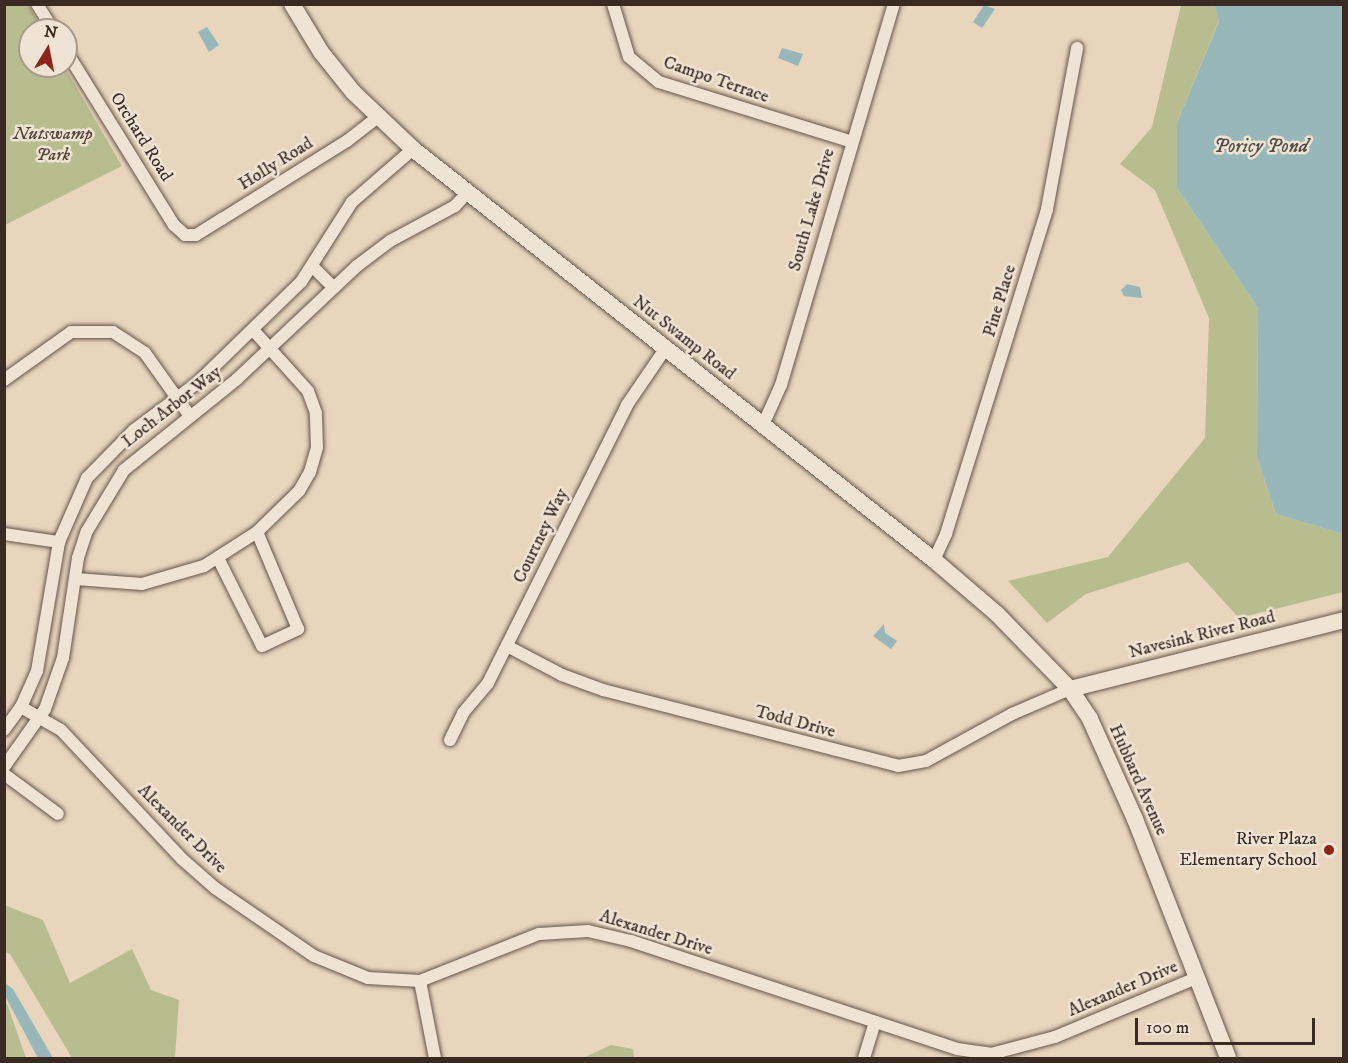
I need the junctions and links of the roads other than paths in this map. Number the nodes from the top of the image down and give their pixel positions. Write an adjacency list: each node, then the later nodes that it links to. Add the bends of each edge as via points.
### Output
1 (37, 4): 5 (street)
2 (292, 4): 8 (main road, Nut Swamp Road, via 339,75)
3 (613, 4): 9 (street, Campo Terrace, via 629,57 659,82)
4 (894, 4): 9 (street, South Lake Drive)
5 (46, 18)
6 (1077, 48): 28 (street, Pine Place, via 1047,209 946,534)
7 (78, 70): 12 (street, Orchard Road, via 174,225 179,232)
8 (378, 117): 10 (main road, Nut Swamp Road); 12 (street, Holly Road, via 347,141)
9 (850, 141): 22 (street, South Lake Drive, via 781,385)
10 (413, 149): 11 (main road, Nut Swamp Road); 13 (street, Loch Arbor Way, via 352,202)
11 (468, 192): 14 (street, Loch Arbor Way, via 455,206 390,241); 17 (main road, Nut Swamp Road)
12 (191, 236)
13 (313, 267): 14 (street); 15 (street, Loch Arbor Way)
14 (333, 287): 16 (street, Loch Arbor Way)
15 (253, 330): 16 (street); 19 (street, Loch Arbor Way)
16 (269, 348): 20 (street, Loch Arbor Way); 24 (street, via 312,399 318,422 317,447 299,491)
17 (665, 349): 22 (main road, Nut Swamp Road); 33 (street, Courtney Way, via 627,405)
18 (4, 380): 19 (street, via 71,332 89,329 113,332 136,344)
19 (177, 398): 20 (street); 21 (street, Loch Arbor Way)
20 (190, 416): 23 (street, Loch Arbor Way)
21 (143, 422): 23 (street); 26 (street, Loch Arbor Way, via 87,478)
22 (764, 424): 28 (main road, Nut Swamp Road)
23 (155, 442): 29 (street, Loch Arbor Way, via 124,470 96,510 78,558)
24 (256, 532): 27 (street); 27 (street, via 298,629 262,646)
25 (4, 534): 26 (street)
26 (59, 542): 30 (street, Loch Arbor Way)
27 (218, 558): 29 (street, via 184,573 142,584)
28 (934, 560): 34 (main road, Nut Swamp Road, via 997,614)
29 (76, 579): 31 (street, Loch Arbor Way)
30 (48, 615): 31 (street); 35 (street, Loch Arbor Way, via 37,671)
31 (69, 619): 36 (street, Loch Arbor Way, via 58,676)
32 (1344, 620): 34 (main road, Navesink River Road)
33 (507, 646): 34 (street, Todd Drive, via 562,675 603,690 898,766 926,761 1012,714); 38 (street, Courtney Way)
34 (1070, 689): 42 (main road, Hubbard Avenue, via 1120,782)
35 (21, 707): 36 (street, Alexander Drive); 37 (street, Loch Arbor Way)
36 (40, 718): 39 (street, Loch Arbor Way); 43 (street, Alexander Drive, via 61,730 94,762 182,859 267,927 314,956 354,974 385,981)
37 (4, 730)
38 (450, 740)
39 (4, 767)
40 (4, 774): 41 (street)
41 (58, 814)
42 (1196, 978): 44 (street, Alexander Drive, via 1055,1037 991,1054 957,1049); 47 (main road, Hubbard Avenue)
43 (420, 981): 44 (street, Alexander Drive, via 539,934 588,931 631,941); 45 (street)
44 (875, 1022): 46 (street)
45 (435, 1059)
46 (864, 1059)
47 (1228, 1059)

